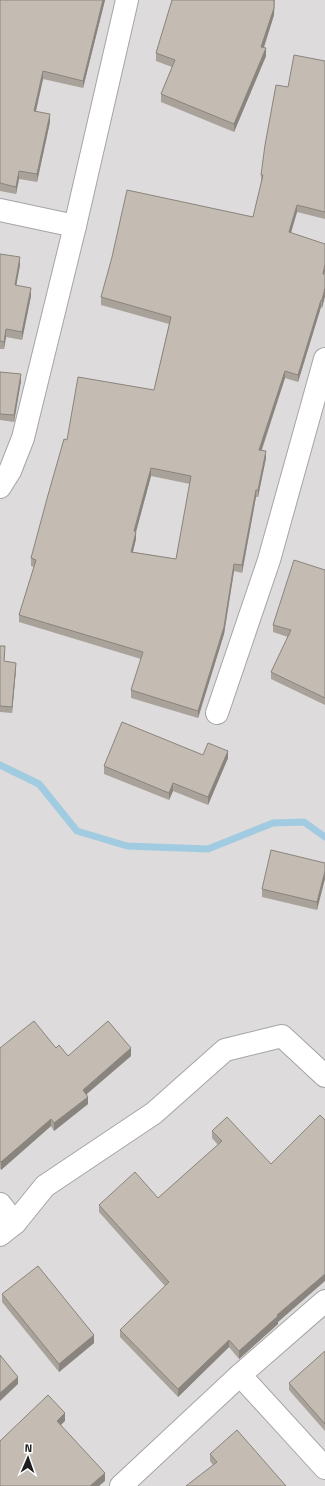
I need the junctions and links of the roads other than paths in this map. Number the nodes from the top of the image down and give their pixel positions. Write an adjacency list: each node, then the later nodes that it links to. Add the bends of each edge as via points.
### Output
1 (127, 0): 3 (street)
2 (0, 210): 3 (street)
3 (75, 226): 5 (street, via 23,438)
4 (325, 359): 6 (street, via 269,560)
5 (0, 489)
6 (217, 713)
7 (325, 1076): 9 (street, via 282,1036 225,1050 154,1113 45,1186)
8 (0, 1204): 9 (street)
9 (7, 1229)
10 (325, 1301): 11 (street)
11 (240, 1376): 12 (street); 13 (street)
12 (325, 1468)
13 (121, 1486)

